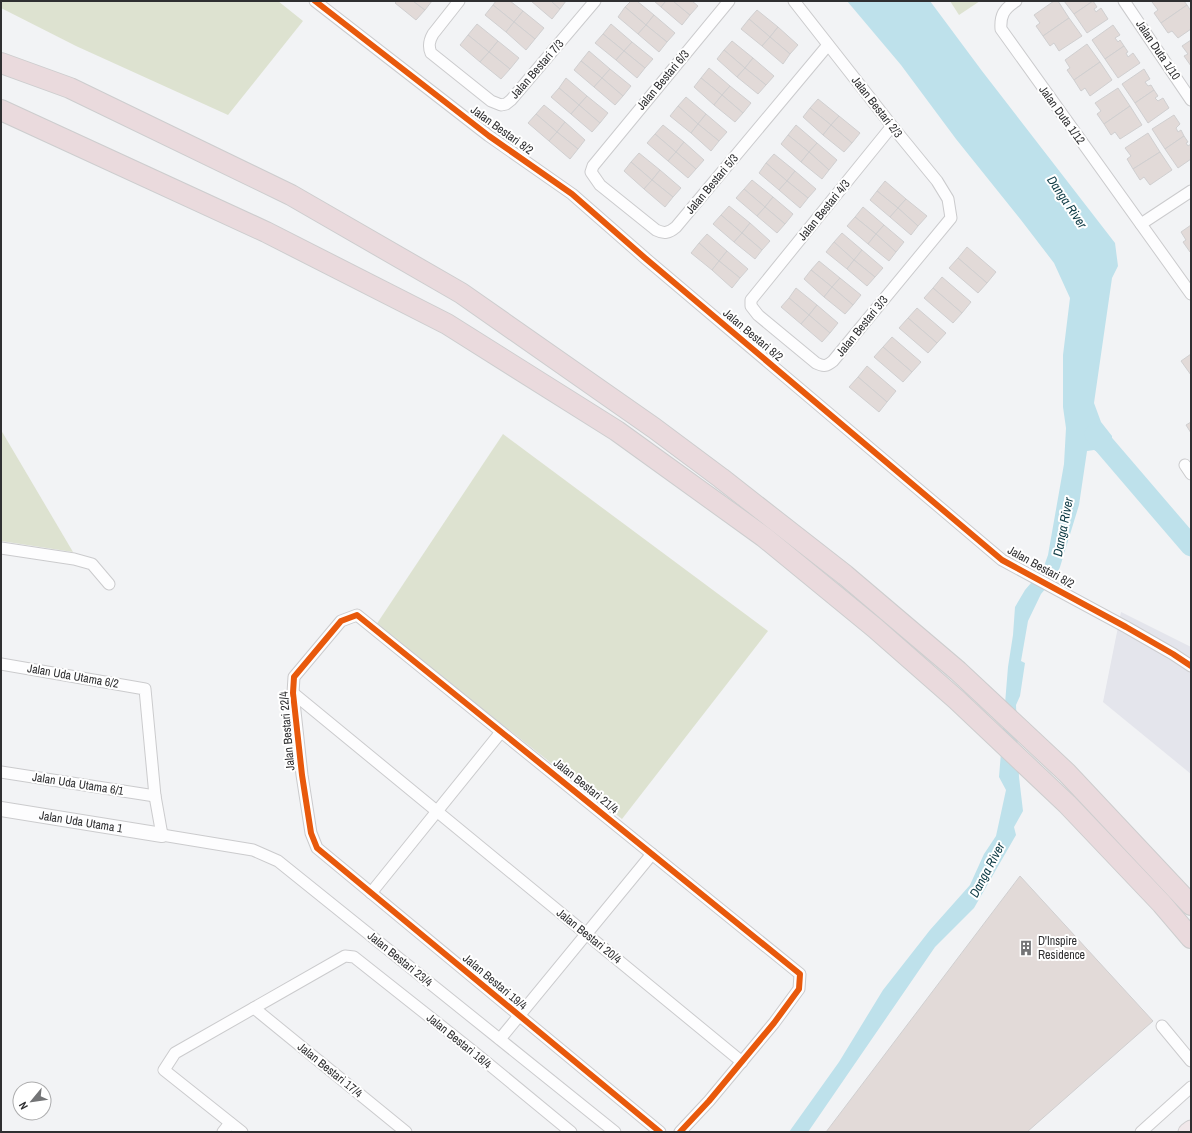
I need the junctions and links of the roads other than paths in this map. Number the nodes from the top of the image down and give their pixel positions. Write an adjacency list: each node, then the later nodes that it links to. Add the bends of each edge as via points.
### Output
1 (460, 1): 2 (street, Jalan Bestari 7/3, via 433,34 428,48 430,53 501,105 511,100)
2 (595, 1)
3 (730, 1): 13 (street, Jalan Bestari 6/3)
4 (794, 1): 8 (street, Jalan Bestari 2/3)
5 (1124, 1): 10 (street, Jalan Duta 1/10)
6 (1014, 2): 16 (street, Jalan Duta 1/12, via 1004,10 1000,19 1001,29)
7 (322, 3): 23 (street, Jalan Bestari 8/2, via 489,136 572,194 644,258 1002,560 1107,616)
8 (828, 45): 12 (street, Jalan Bestari 2/3); 13 (street, Jalan Bestari 5/3, via 671,231 661,233 656,230 600,185 591,172)
9 (1, 63): 34 (highway, via 70,88 291,195 461,293 654,428 845,575 958,671 1067,773)
10 (1191, 100)
11 (1, 110): 36 (highway, via 266,232 447,324 617,431 764,537 875,628 957,700 1067,804)
12 (892, 126): 15 (street, Jalan Bestari 2/3, via 937,180 948,199); 17 (street, Jalan Bestari 4/3)
13 (597, 159)
14 (1191, 191): 16 (street)
15 (951, 218): 17 (street, Jalan Bestari 3/3, via 828,366 816,363 758,315 751,306)
16 (1141, 224): 18 (street, Jalan Duta 1/12)
17 (755, 294)
18 (1191, 294)
19 (1, 548): 20 (street, via 92,564)
20 (109, 584)
21 (358, 615): 24 (street, Jalan Bestari 22/4, via 341,620 294,676); 25 (street, Jalan Bestari 21/4)
22 (1, 664): 27 (street, Jalan Uda Utama 6/2, via 145,689)
23 (1191, 666)
24 (293, 693): 29 (street, Jalan Bestari 20/4); 31 (street, Jalan Bestari 22/4, via 302,774 311,832)
25 (501, 732): 29 (street); 32 (street, Jalan Bestari 21/4)
26 (1, 772): 27 (street, Jalan Uda Utama 6/1)
27 (155, 796): 30 (street)
28 (1, 809): 30 (street, Jalan Uda Utama 1)
29 (436, 811): 33 (street); 35 (street, Jalan Bestari 20/4)
30 (162, 835): 40 (street, Jalan Bestari 23/4, via 253,850 278,860)
31 (317, 848): 33 (street, Jalan Bestari 19/4)
32 (652, 854): 35 (street); 42 (street, Jalan Bestari 21/4, via 800,974 799,989)
33 (371, 893): 38 (street, Jalan Bestari 19/4)
34 (1191, 905)
35 (586, 934): 38 (street); 42 (street, Jalan Bestari 20/4)
36 (1191, 938)
37 (254, 1008): 44 (street, via 175,1053 164,1070); 48 (street, Jalan Bestari 17/4); 49 (street, Jalan Bestari 18/4, via 345,956 354,957)
38 (519, 1016): 40 (street); 51 (street, Jalan Bestari 19/4)
39 (1162, 1026): 41 (street)
40 (500, 1039): 50 (street, Jalan Bestari 23/4)
41 (1191, 1061)
42 (742, 1062): 52 (street)
43 (1191, 1087): 53 (street)
44 (230, 1123): 46 (street); 47 (street)
45 (1191, 1129): 54 (main road)
46 (223, 1132)
47 (242, 1132)
48 (406, 1132)
49 (571, 1132)
50 (616, 1132)
51 (660, 1132)
52 (680, 1132)
53 (1141, 1132)
54 (1187, 1132)

